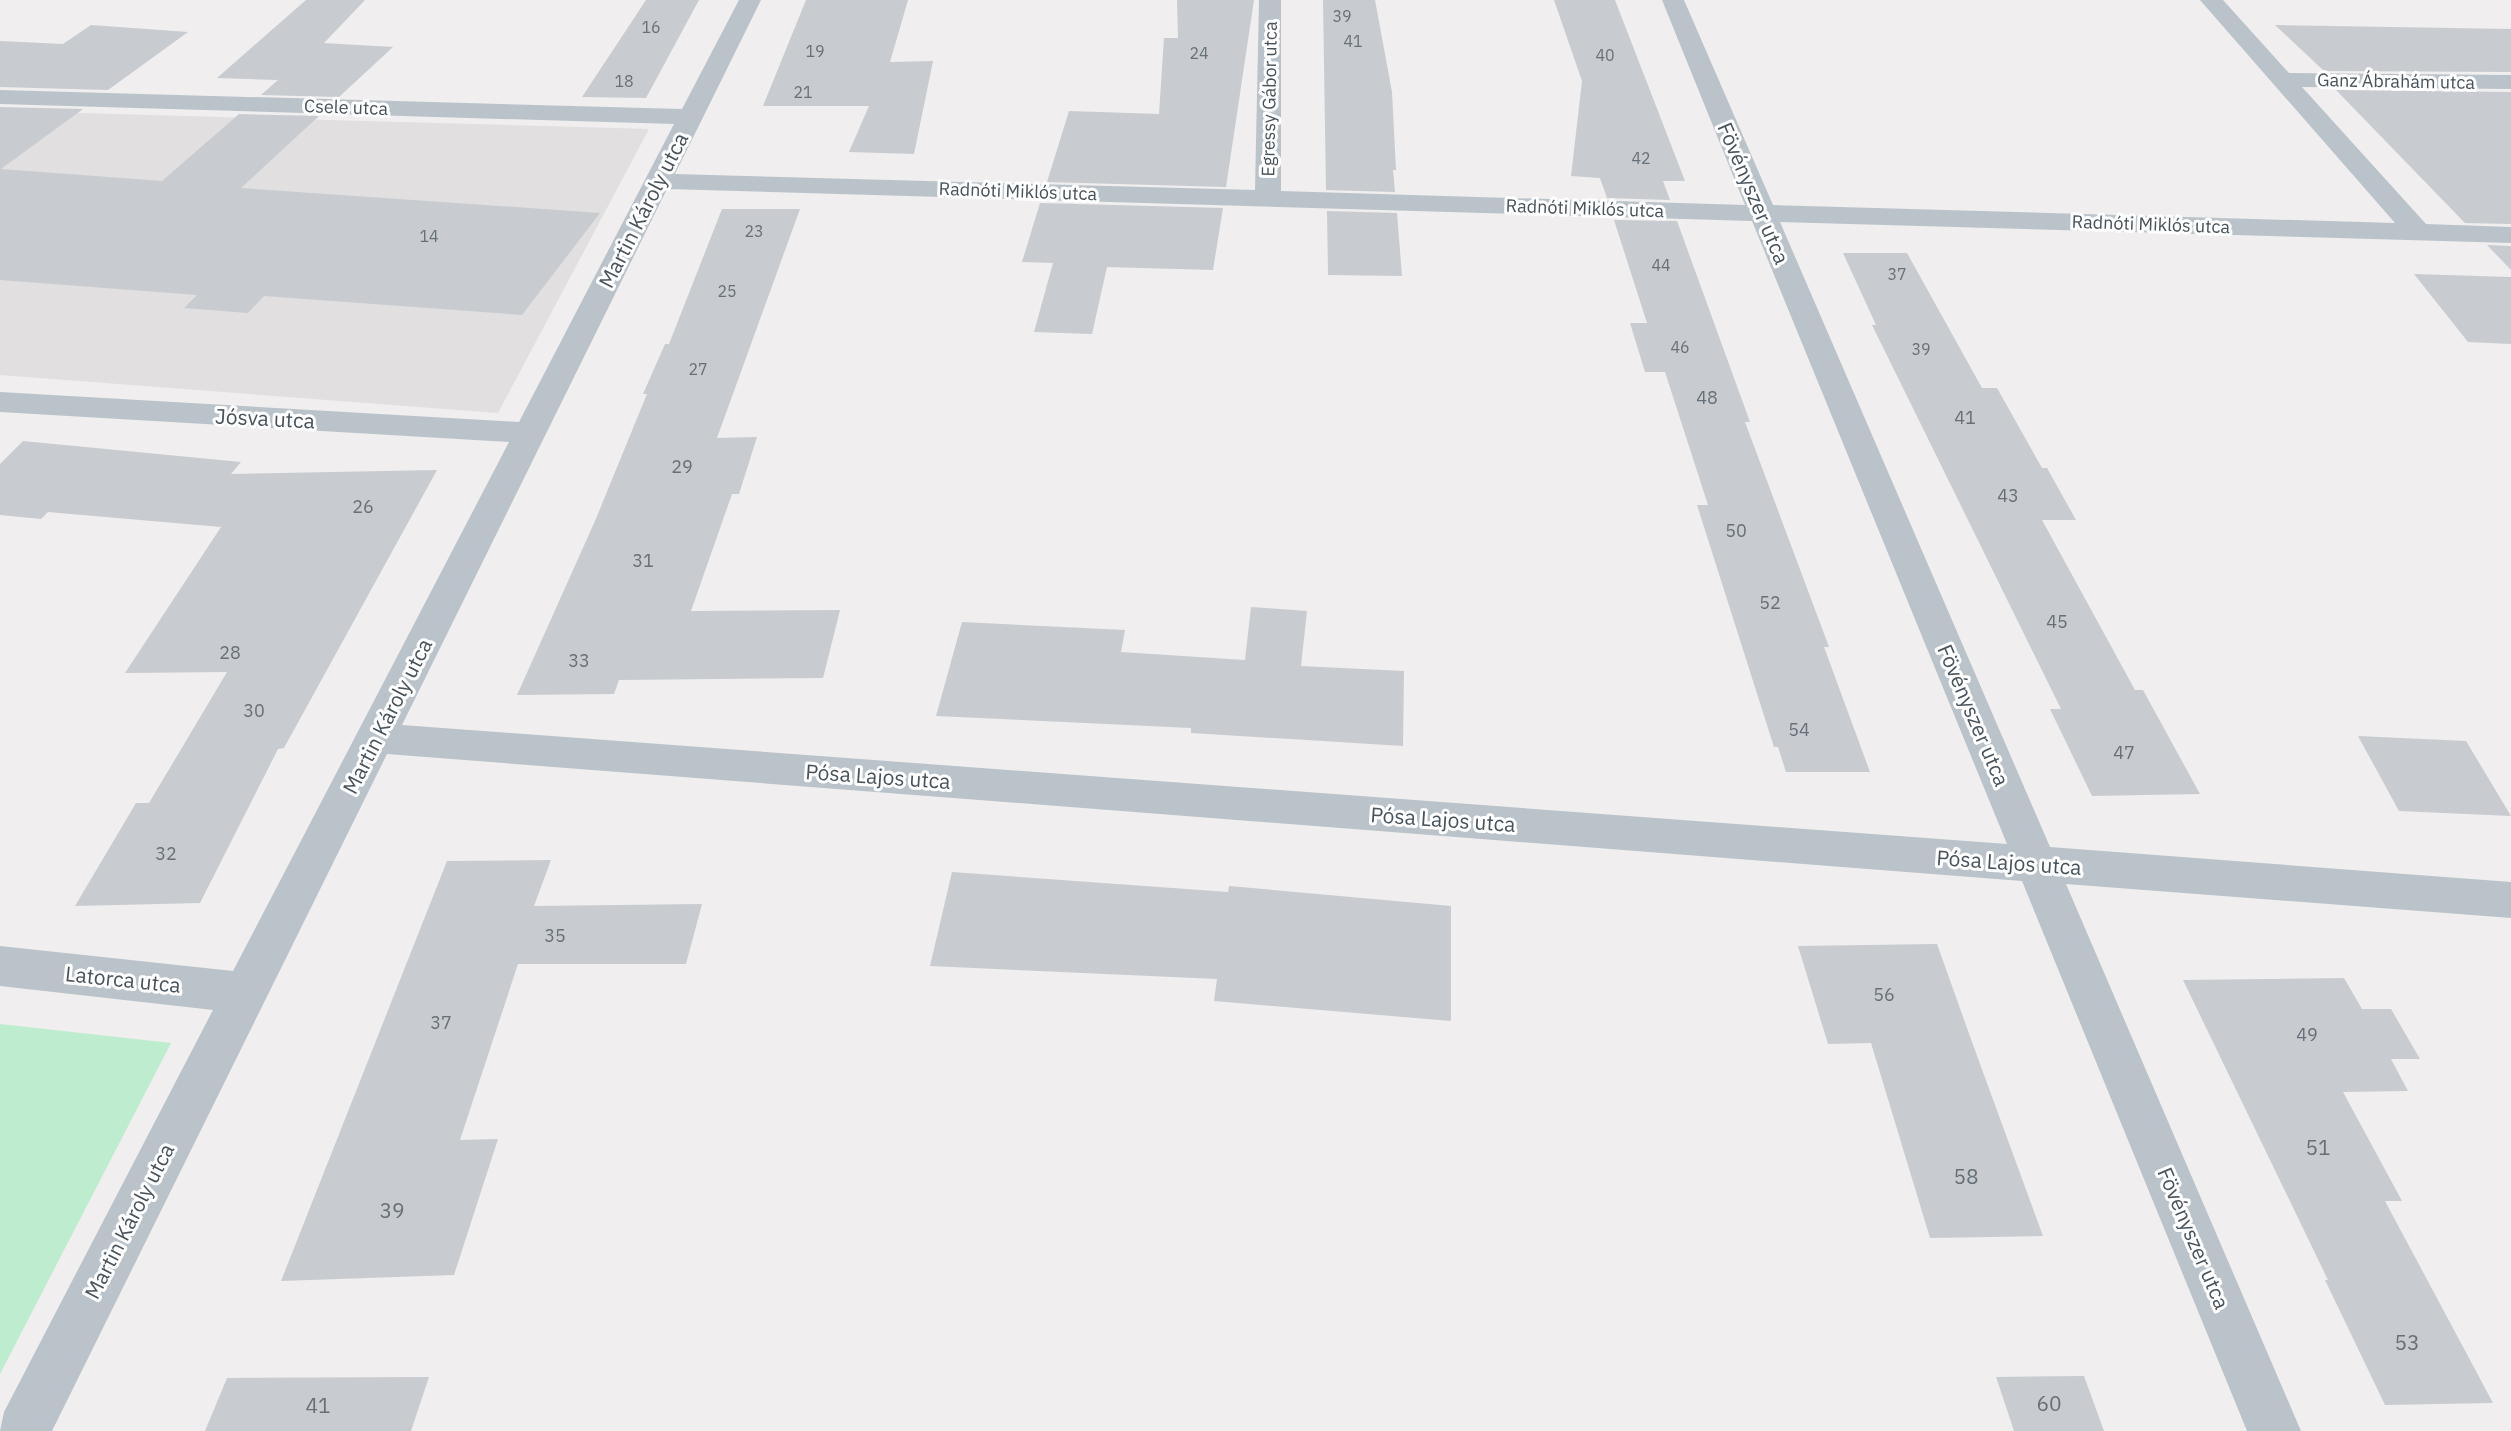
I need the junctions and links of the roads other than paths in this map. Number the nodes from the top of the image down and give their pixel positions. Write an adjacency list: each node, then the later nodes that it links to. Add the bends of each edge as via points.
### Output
1 (750, 0): 8 (street, Martin Károly utca)
2 (1270, 0): 10 (street, Egressy Gábor utca)
3 (1673, 0): 11 (street, Fövényszer utca)
4 (2211, 0): 5 (street)
5 (2282, 79): 6 (street, Ganz Ábrahám utca); 12 (street)
6 (2511, 82)
7 (0, 97): 8 (street, Csele utca)
8 (691, 117): 9 (street, Martin Károly utca)
9 (658, 181): 10 (street, Radnóti Miklós utca); 15 (street, Martin Károly utca)
10 (1268, 198): 11 (street, Radnóti Miklós utca)
11 (1763, 213): 12 (street, Radnóti Miklós utca); 17 (street, Fövényszer utca)
12 (2418, 232): 13 (street, Radnóti Miklós utca)
13 (2511, 235)
14 (0, 402): 15 (street, Jósva utca)
15 (530, 433): 16 (street, Martin Károly utca)
16 (375, 737): 17 (street, Pósa Lajos utca); 20 (street, Martin Károly utca)
17 (2037, 864): 18 (street, Pósa Lajos utca); 22 (street, Fövényszer utca)
18 (2511, 900)
19 (0, 967): 20 (street, Latorca utca)
20 (246, 993): 21 (street, Martin Károly utca)
21 (23, 1431)
22 (2274, 1431)

